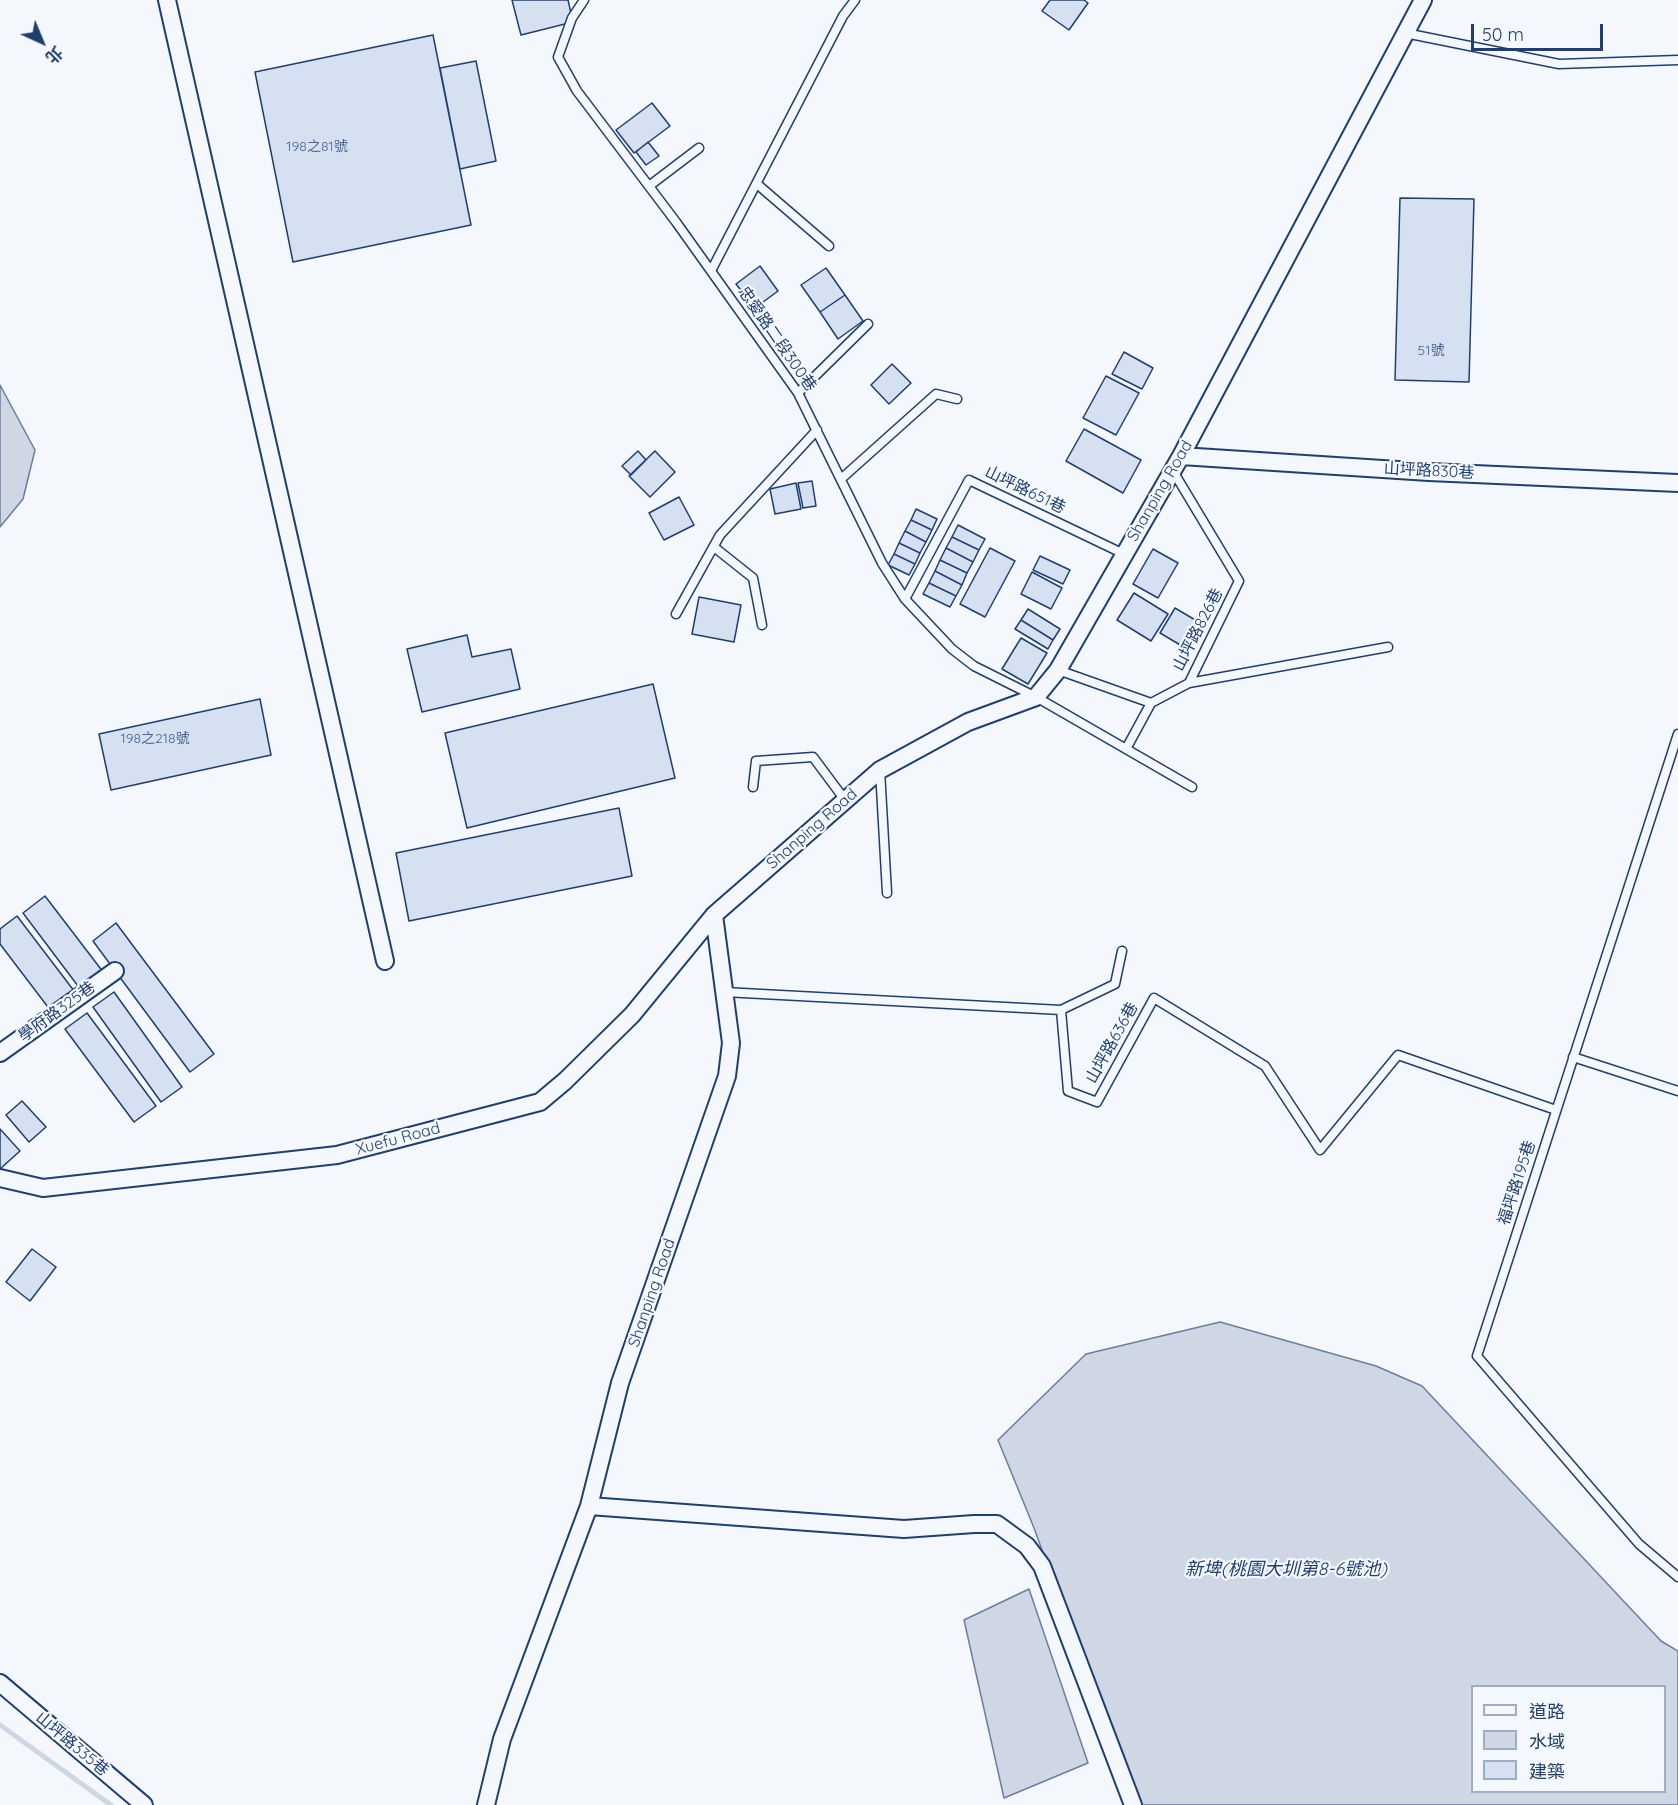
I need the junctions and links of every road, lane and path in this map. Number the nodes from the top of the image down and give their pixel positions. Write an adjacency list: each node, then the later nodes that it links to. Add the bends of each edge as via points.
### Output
1 (167, 0): 38 (street)
2 (584, 0): 9 (lane, 忠愛路二段300巷, via 572,18 558,57 577,91)
3 (855, 0): 8 (lane, via 843,16)
4 (1423, 0): 5 (street, Shanping Road)
5 (1405, 33): 6 (lane, via 1559,64); 16 (street, Shanping Road)
6 (1678, 60)
7 (699, 148): 9 (lane)
8 (757, 184): 10 (lane); 11 (lane)
9 (649, 186): 11 (lane, 忠愛路二段300巷)
10 (829, 246)
11 (711, 271): 13 (lane, 忠愛路二段300巷)
12 (868, 324): 13 (lane)
13 (798, 393): 15 (lane, 忠愛路二段300巷)
14 (957, 399): 17 (lane, via 936,394)
15 (817, 430): 17 (lane, 忠愛路二段300巷); 19 (lane, via 720,535)
16 (1176, 463): 18 (street, 山坪路830巷); 20 (street, Shanping Road); 26 (lane, 山坪路826巷, via 1239,581)
17 (841, 478): 21 (lane, 忠愛路二段300巷, via 882,564)
18 (1678, 483)
19 (714, 547): 22 (lane); 23 (lane, via 753,578)
20 (1124, 554): 21 (lane, 山坪路651巷, via 969,480); 25 (street, Shanping Road)
21 (905, 599): 27 (lane, 忠愛路二段300巷, via 952,649 974,666)
22 (676, 614)
23 (762, 625)
24 (1388, 647): 26 (lane)
25 (1058, 670): 27 (street, Shanping Road); 28 (lane)
26 (1189, 683): 28 (lane, 山坪路826巷)
27 (1036, 697): 30 (lane, 忠愛路二段300巷); 31 (street, Shanping Road, via 968,722)
28 (1151, 703): 30 (lane)
29 (1678, 734): 43 (lane, 福坪路195巷)
30 (1126, 749): 33 (lane, 忠愛路二段300巷)
31 (879, 770): 34 (street, Shanping Road); 35 (lane)
32 (753, 787): 34 (lane, via 756,761 813,757)
33 (1192, 787)
34 (845, 800): 36 (street, Shanping Road)
35 (887, 892)
36 (714, 915): 40 (street, Shanping Road); 46 (street, Xuefu Road, via 632,1015 540,1102 337,1155 43,1188)
37 (1122, 951): 41 (lane, via 1115,984)
38 (385, 961)
39 (115, 971): 42 (street, 學府路325巷)
40 (724, 992): 41 (lane); 47 (street, Shanping Road, via 730,1043 727,1076 620,1383)
41 (1061, 1010): 45 (lane, 山坪路636巷, via 1068,1091 1097,1102 1154,998 1265,1066 1320,1150 1398,1055)
42 (0, 1053)
43 (1573, 1057): 44 (lane); 45 (lane, 福坪路195巷)
44 (1678, 1091)
45 (1556, 1110): 48 (lane, 福坪路195巷, via 1477,1356 1638,1544)
46 (0, 1178)
47 (589, 1506): 51 (street, Shanping Road, via 502,1739); 52 (street, via 904,1529 997,1524 1027,1546 1042,1566)
48 (1678, 1577)
49 (0, 1683): 50 (street, 山坪路335巷)
50 (144, 1805)
51 (486, 1805)
52 (1133, 1805)

